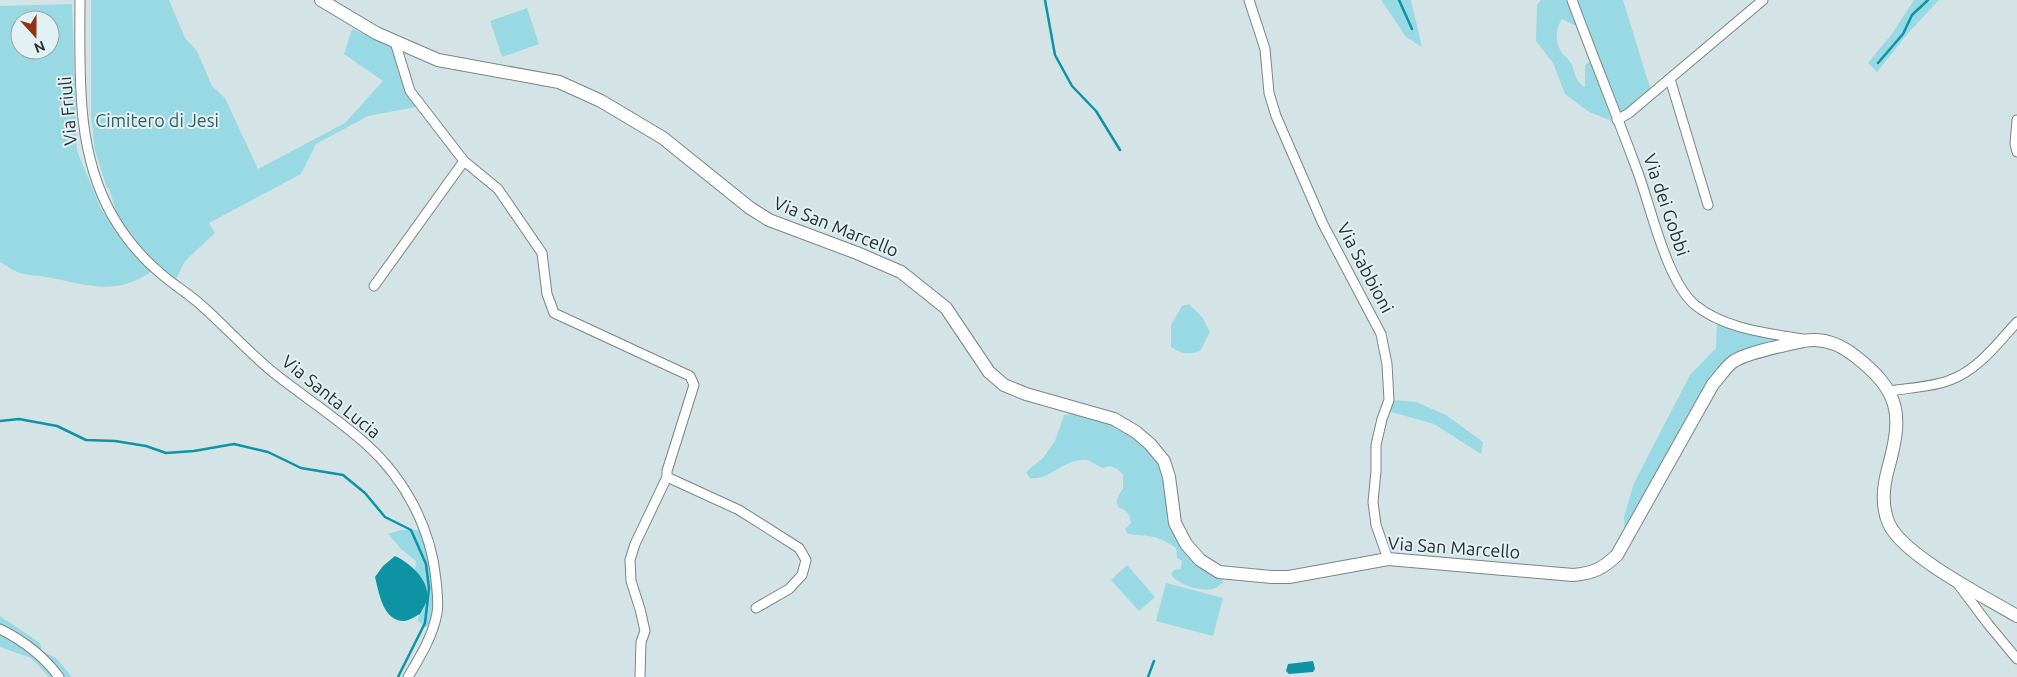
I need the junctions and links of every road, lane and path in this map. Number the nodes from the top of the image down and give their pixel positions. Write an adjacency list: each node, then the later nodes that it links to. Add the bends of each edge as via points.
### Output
1 (80, 0): 12 (street, Via Friuli, via 83,121)
2 (321, 0): 6 (main road, Via San Marcello)
3 (1249, 0): 19 (street, Via Sabbioni, via 1265,49 1276,116 1323,224 1381,334 1389,400 1376,445 1373,502 1376,525)
4 (1572, 0): 8 (street, Via dei Gobbi)
5 (1763, 0): 7 (street)
6 (395, 42): 11 (street, via 410,91); 19 (main road, Via San Marcello, via 438,60 559,82 601,101 664,138 769,220 901,272 946,308 989,372 1004,384 1026,394 1114,419 1150,444 1164,461 1175,523 1186,544 1200,560 1219,572 1290,577)
7 (1670, 79): 8 (street, via 1629,114); 13 (street)
8 (1617, 120): 16 (street, Via dei Gobbi, via 1671,270 1682,292 1696,306 1716,318 1753,331)
9 (2017, 120): 10 (street)
10 (2017, 152)
11 (464, 161): 14 (street); 18 (street, via 498,189 542,253 547,294 554,312 690,376 694,385)
12 (99, 187): 26 (street, Via Santa Lucia, via 120,228 157,270 201,305 273,372 365,443 401,486 424,527 432,554 438,611 434,629)
13 (1708, 205)
14 (374, 286)
15 (2017, 322): 17 (street, via 1979,363 1950,381)
16 (1808, 340): 17 (main road, Via San Marcello, via 1827,340 1844,347 1864,363); 19 (main road, Via San Marcello, via 1762,350 1734,362 1720,376 1617,555 1605,567 1573,575)
17 (1889, 391): 20 (main road, Via San Marcello, via 1897,416 1896,438 1884,484 1884,507 1889,524 1901,542)
18 (667, 478): 21 (street, via 739,510 799,548 806,560 802,575 789,589); 27 (street, via 630,560 631,581 645,631 640,642)
19 (1388, 558)
20 (1956, 579): 22 (main road, Via San Marcello); 24 (street)
21 (756, 608)
22 (2017, 616)
23 (0, 629): 25 (street, via 23,641 48,662)
24 (2017, 659)
25 (59, 677)
26 (408, 677)
27 (640, 677)

